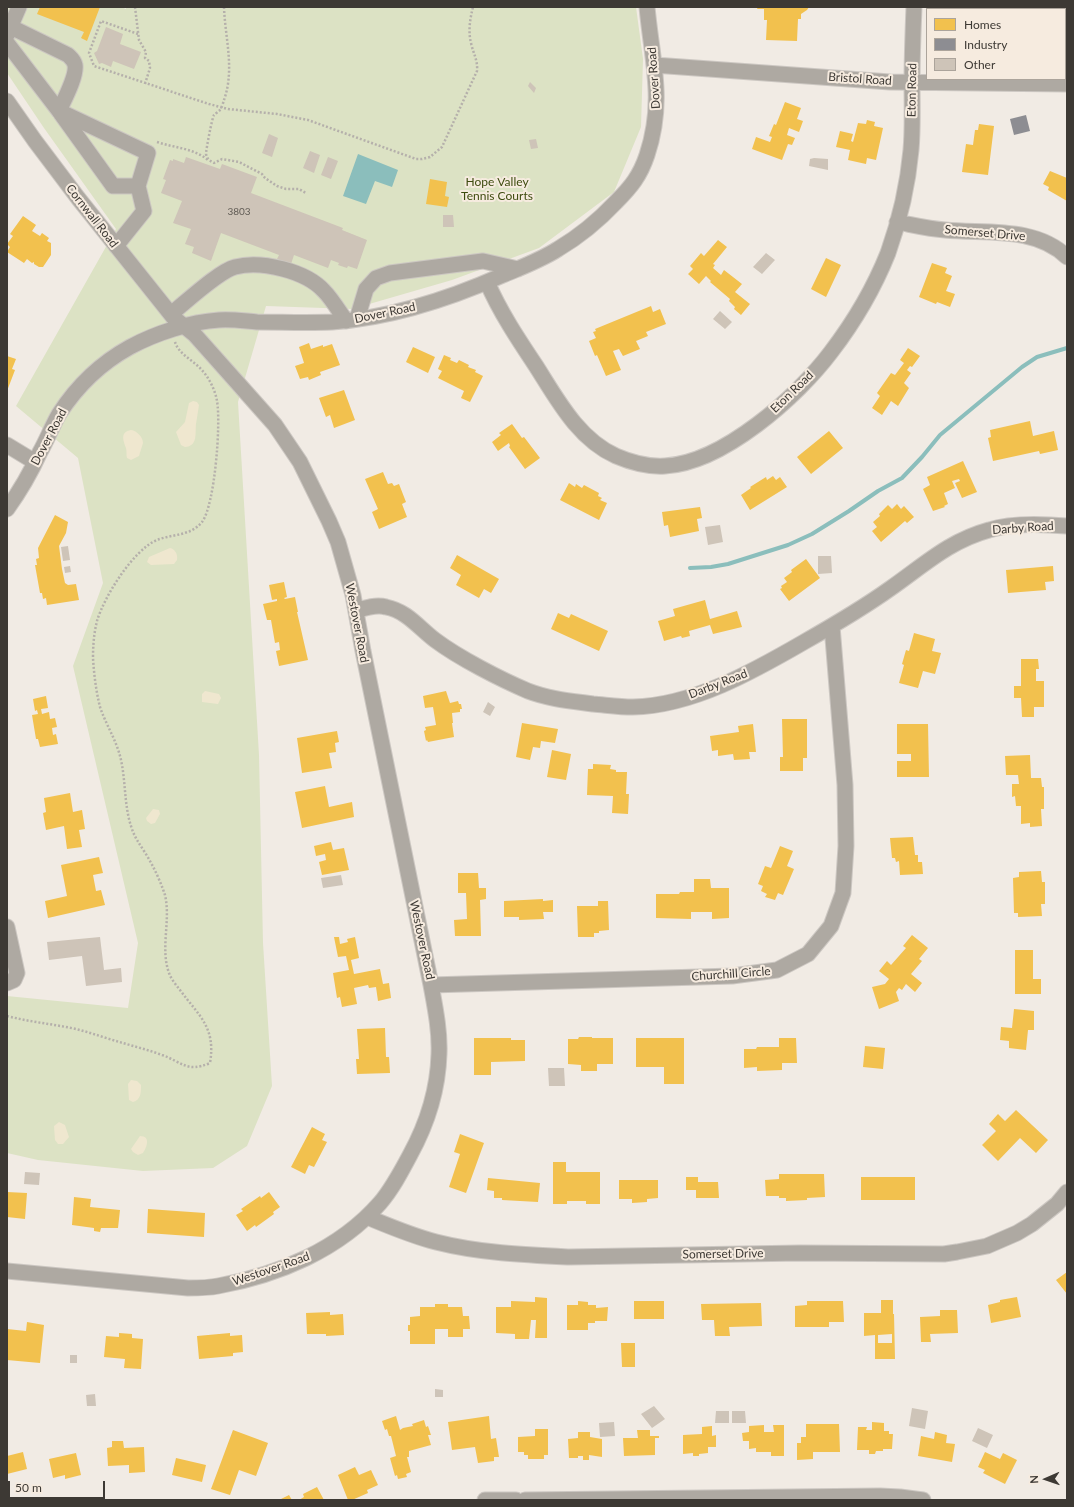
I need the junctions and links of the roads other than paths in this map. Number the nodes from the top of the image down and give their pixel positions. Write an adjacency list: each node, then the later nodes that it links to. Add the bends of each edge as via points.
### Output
1 (19, 7): 4 (street)
2 (647, 7): 6 (street, Dover Road)
3 (914, 7): 7 (street, Eton Road)
4 (9, 31): 10 (street, via 68,55 74,62 74,74)
5 (7, 43): 10 (street)
6 (654, 65): 7 (street, Bristol Road); 15 (street, Dover Road, via 657,93 655,124 640,174 603,216 584,231 558,250)
7 (912, 82): 8 (street, Bristol Road); 12 (street, Eton Road, via 911,150)
8 (1067, 84)
9 (7, 101): 13 (street, Cornwall Road)
10 (59, 111): 11 (street, via 113,186); 11 (street, via 148,153)
11 (138, 186): 13 (street, via 144,210)
12 (897, 222): 14 (street, Somerset Drive, via 943,230 1029,236 1053,246); 16 (street, Eton Road, via 888,252 862,304 844,335 807,379 743,435 691,461 664,466 650,465 614,455 577,427 516,337)
13 (116, 246): 17 (street, Cornwall Road)
14 (1067, 258)
15 (518, 269): 16 (street, Dover Road); 18 (street, via 483,262 390,273 376,278 366,289)
16 (487, 282): 18 (street, Dover Road, via 408,310)
17 (171, 314): 18 (street, via 220,274 235,267 262,264 305,277 324,290); 19 (street, Cornwall Road)
18 (351, 320): 19 (street, Dover Road, via 304,323 222,320)
19 (178, 328): 21 (street, Dover Road, via 130,347 88,378 58,416); 24 (street, Westover Road, via 195,335 250,395 275,424 302,465 338,542)
20 (7, 445): 21 (street)
21 (35, 462): 22 (street, Dover Road)
22 (7, 508)
23 (1067, 526): 25 (street, Darby Road, via 1025,525 995,528 955,543)
24 (356, 611): 25 (street, Darby Road, via 375,606 399,612 410,618 435,640 470,662 528,691 564,701 629,707 677,700 723,685); 28 (street, Westover Road)
25 (832, 626): 28 (street, Churchill Circle, via 845,785 846,846 843,893 831,926 808,954 778,970 732,976)
26 (7, 927): 27 (street, via 17,973 14,980)
27 (7, 983)
28 (431, 985): 30 (street, Westover Road, via 437,1018 439,1053 430,1109 418,1141 402,1170 380,1203)
29 (1067, 1192): 30 (street, Somerset Drive, via 1057,1204 1032,1224 1011,1236 987,1246 944,1254 543,1256 454,1246)
30 (367, 1217): 31 (street, Westover Road, via 335,1242 299,1262 217,1286 188,1288)
31 (7, 1271)
32 (485, 1500): 33 (street)
33 (516, 1500)
34 (525, 1500): 35 (street, via 880,1496)
35 (923, 1500)

